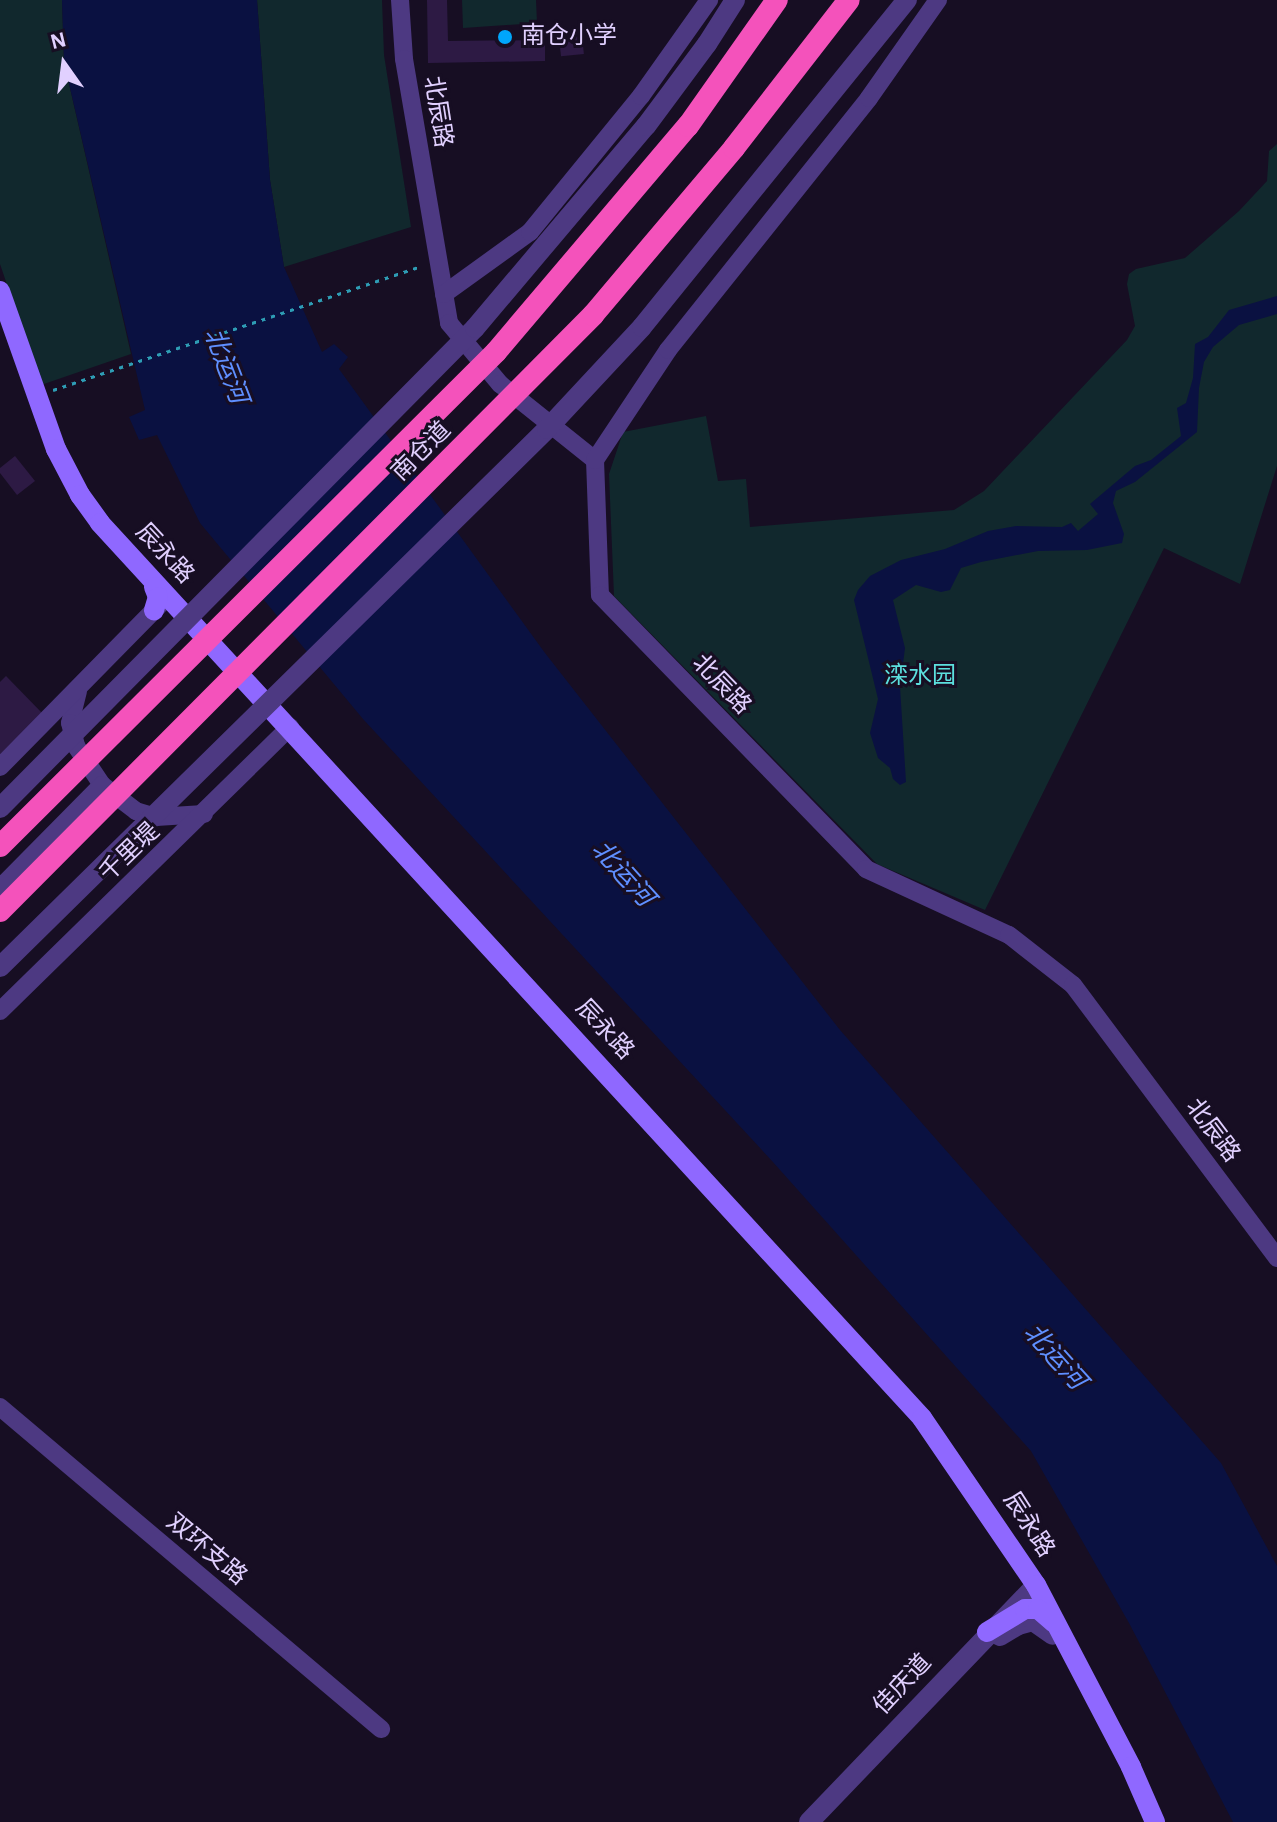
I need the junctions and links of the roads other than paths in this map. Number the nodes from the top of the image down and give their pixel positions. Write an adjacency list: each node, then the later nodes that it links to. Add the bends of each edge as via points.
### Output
1 (400, 0): 9 (street, 北辰路, via 404,59)
2 (709, 0): 9 (street, via 641,96 530,232)
3 (735, 0): 17 (street, bridge, via 646,126 475,328)
4 (777, 0): 19 (highway, 南仓道, bridge, via 688,126 496,352)
5 (849, 0): 21 (highway, 南仓道, bridge, via 593,315)
6 (907, 0): 22 (street, bridge, via 642,327 547,429)
7 (938, 0): 11 (street, via 869,98 668,350)
8 (0, 291): 12 (main road, 辰永路, via 56,449 80,495)
9 (444, 294): 11 (street, 北辰路, via 449,323 500,384)
10 (0, 306): 12 (main road, 辰永路, via 69,488)
11 (595, 460): 24 (street, 北辰路, via 600,595 866,869 1009,935 1073,985)
12 (160, 598): 13 (street); 14 (main road, 辰永路)
13 (80, 684): 15 (street); 16 (street, via 70,723 81,758)
14 (289, 729): 18 (street, 千里堤); 26 (main road, 辰永路, via 909,1417)
15 (0, 767)
16 (102, 785): 18 (street, via 136,811 156,817); 20 (street)
17 (0, 808)
18 (204, 814): 23 (street, 千里堤)
19 (0, 846)
20 (0, 888)
21 (0, 911)
22 (0, 967)
23 (0, 1011)
24 (1277, 1258)
25 (0, 1407): 29 (street, 双环支路)
26 (1033, 1598): 27 (street, 佳庆道); 28 (main road, 辰永路)
27 (994, 1634): 28 (street, via 1033,1621); 30 (street, 佳庆道); 31 (street, 佳庆道)
28 (1057, 1634): 32 (main road, 辰永路); 33 (main road, 辰永路)
29 (381, 1729)
30 (809, 1822)
31 (825, 1822)
32 (1146, 1822)
33 (1155, 1822)

